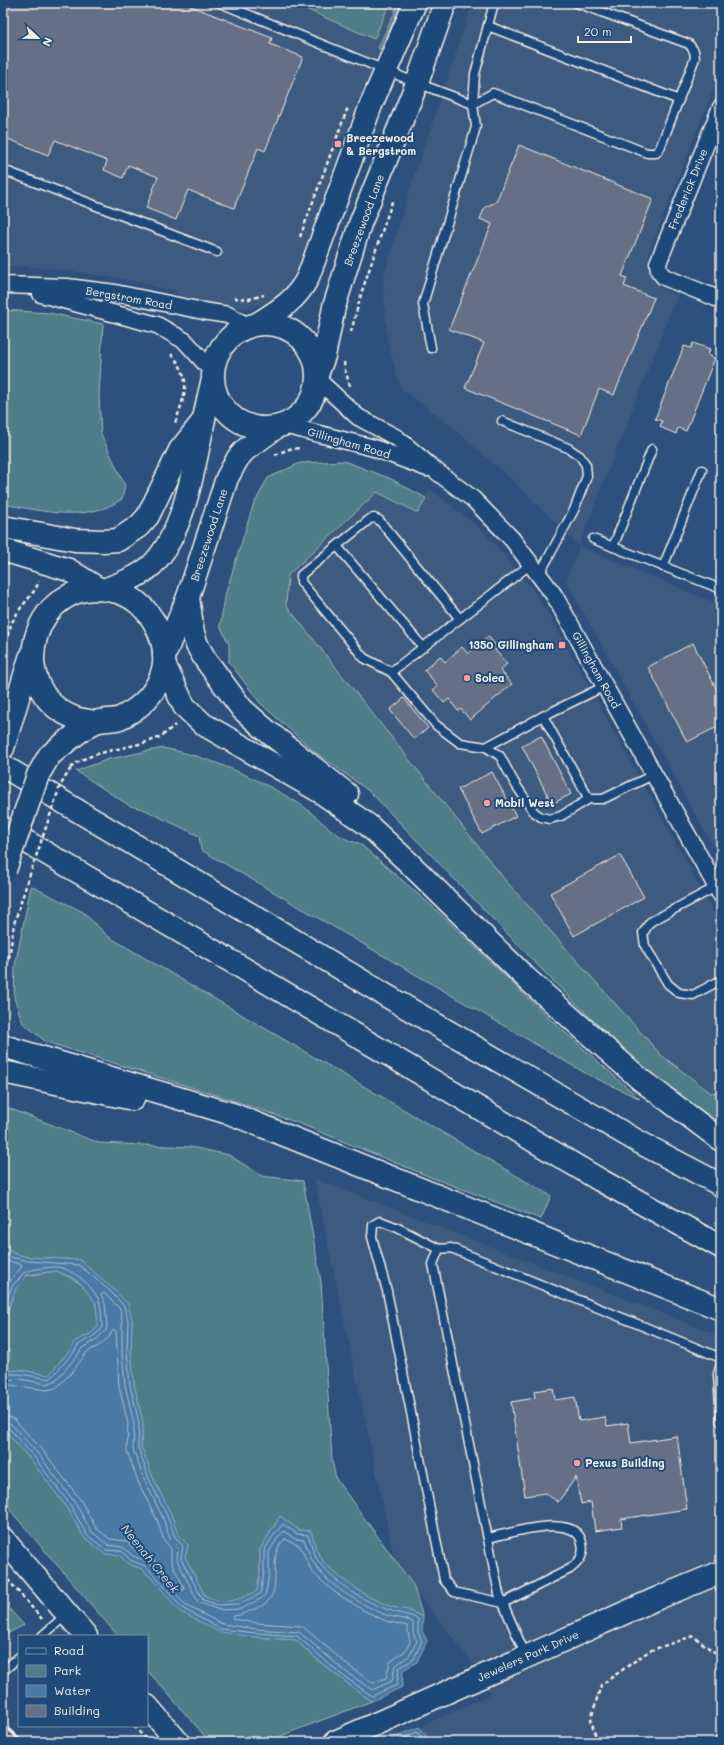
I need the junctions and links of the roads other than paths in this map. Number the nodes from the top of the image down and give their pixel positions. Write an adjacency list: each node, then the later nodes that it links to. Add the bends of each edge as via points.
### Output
1 (220, 3): 7 (lane)
2 (416, 3): 7 (main road)
3 (445, 3): 8 (main road, Breezewood Lane)
4 (494, 3): 6 (lane)
5 (577, 3): 9 (lane, via 689,44 694,50 695,58)
6 (488, 26): 9 (lane); 10 (lane, via 475,74)
7 (386, 70): 8 (lane); 16 (main road, via 362,127 302,290 287,304)
8 (416, 83): 10 (lane); 18 (main road, Breezewood Lane, via 360,224 334,307)
9 (679, 100): 10 (lane, via 656,153 647,153 493,93)
10 (473, 104): 17 (lane, via 476,127 423,304)
11 (721, 107): 15 (street, Frederick Drive, via 658,263 659,271 664,277)
12 (3, 170): 13 (lane)
13 (217, 252)
14 (5, 286): 16 (street, Bergstrom Road, via 67,287 116,293 228,315); 19 (street, Bergstrom Road, via 75,301 157,324 185,341)
15 (721, 300)
16 (253, 326): 18 (main road, via 283,326 295,334 314,355); 19 (main road, via 235,334 225,344)
17 (431, 348)
18 (318, 376): 22 (main road, via 314,394 307,407 297,418); 25 (street, Gillingham Road, via 358,417 397,438)
19 (212, 377): 20 (main road); 22 (main road, via 219,400 228,413 256,428)
20 (203, 421): 26 (main road, via 180,450 148,516 139,526 118,540 74,540); 33 (main road, via 198,455 180,515 168,544 152,564 134,578)
21 (502, 421): 32 (lane, via 568,448 580,456 586,465 587,476 574,510)
22 (279, 427): 25 (street, Gillingham Road, via 374,448); 35 (main road, Breezewood Lane, via 245,450 227,478)
23 (652, 449): 29 (lane)
24 (702, 470): 31 (lane)
25 (436, 471): 32 (street, Gillingham Road, via 473,499 512,539)
26 (3, 527)
27 (593, 539): 29 (lane)
28 (337, 546): 36 (lane, via 370,519 379,520); 37 (lane); 40 (lane, via 301,575 301,582 364,658)
29 (613, 547): 31 (lane)
30 (3, 550): 33 (main road, via 69,570)
31 (663, 566): 34 (lane)
32 (535, 570): 36 (lane); 41 (street, Gillingham Road, via 554,595)
33 (103, 589): 38 (main road, via 78,592 60,600 45,615 35,633); 39 (main road, via 125,594 141,605 153,619 161,637)
34 (721, 589)
35 (188, 597): 39 (main road, Breezewood Lane); 50 (main road, via 197,645 242,709 346,794 385,830)
36 (460, 619): 37 (lane)
37 (423, 648): 40 (lane)
38 (31, 653): 43 (main road, via 34,674 43,693 57,708 76,718); 44 (main road)
39 (164, 661): 43 (main road, via 159,683 152,694 137,708 118,718); 50 (main road, via 188,710 203,724 325,795 368,825)
40 (391, 672): 45 (lane, via 436,725 460,742)
41 (605, 686): 42 (lane); 47 (street, Gillingham Road)
42 (543, 716): 45 (lane); 48 (lane)
43 (96, 722): 51 (main road, bridge, via 49,756 38,774)
44 (6, 740)
45 (486, 747): 48 (lane, via 500,756 534,812 541,817 550,819 561,816)
46 (3, 766): 58 (main road, via 398,1002 639,1142)
47 (653, 775): 48 (lane, via 602,799); 52 (street, Gillingham Road)
48 (589, 799)
49 (3, 828): 59 (main road, via 600,1180)
50 (409, 863): 56 (main road, via 531,983 641,1080)
51 (4, 873)
52 (719, 891): 53 (lane, via 650,922 643,933 645,946 668,984 679,993 693,995)
53 (721, 980)
54 (3, 1046): 57 (main road, via 232,1114)
55 (3, 1072): 57 (main road, via 170,1106)
56 (721, 1140)
57 (308, 1145): 61 (main road)
58 (721, 1185)
59 (721, 1247)
60 (439, 1249): 62 (lane, via 451,1248); 65 (lane, via 433,1264); 68 (lane, via 380,1221 373,1225 372,1237 387,1291 444,1580 454,1592)
61 (721, 1309)
62 (721, 1358)
63 (721, 1364): 64 (lane, via 718,1374)
64 (721, 1422)
65 (488, 1538): 68 (lane); 68 (lane, via 559,1525 576,1531 582,1542 581,1558 570,1569)
66 (3, 1539): 69 (main road)
67 (718, 1579): 72 (main road, Jewelers Park Drive)
68 (503, 1603): 72 (lane)
69 (67, 1615): 70 (lane); 71 (main road)
70 (43, 1635)
71 (85, 1635)
72 (526, 1657): 77 (main road, Jewelers Park Drive)
73 (18, 1658): 74 (lane)
74 (3, 1671)
75 (148, 1707): 76 (main road)
76 (178, 1742)
77 (335, 1742)

